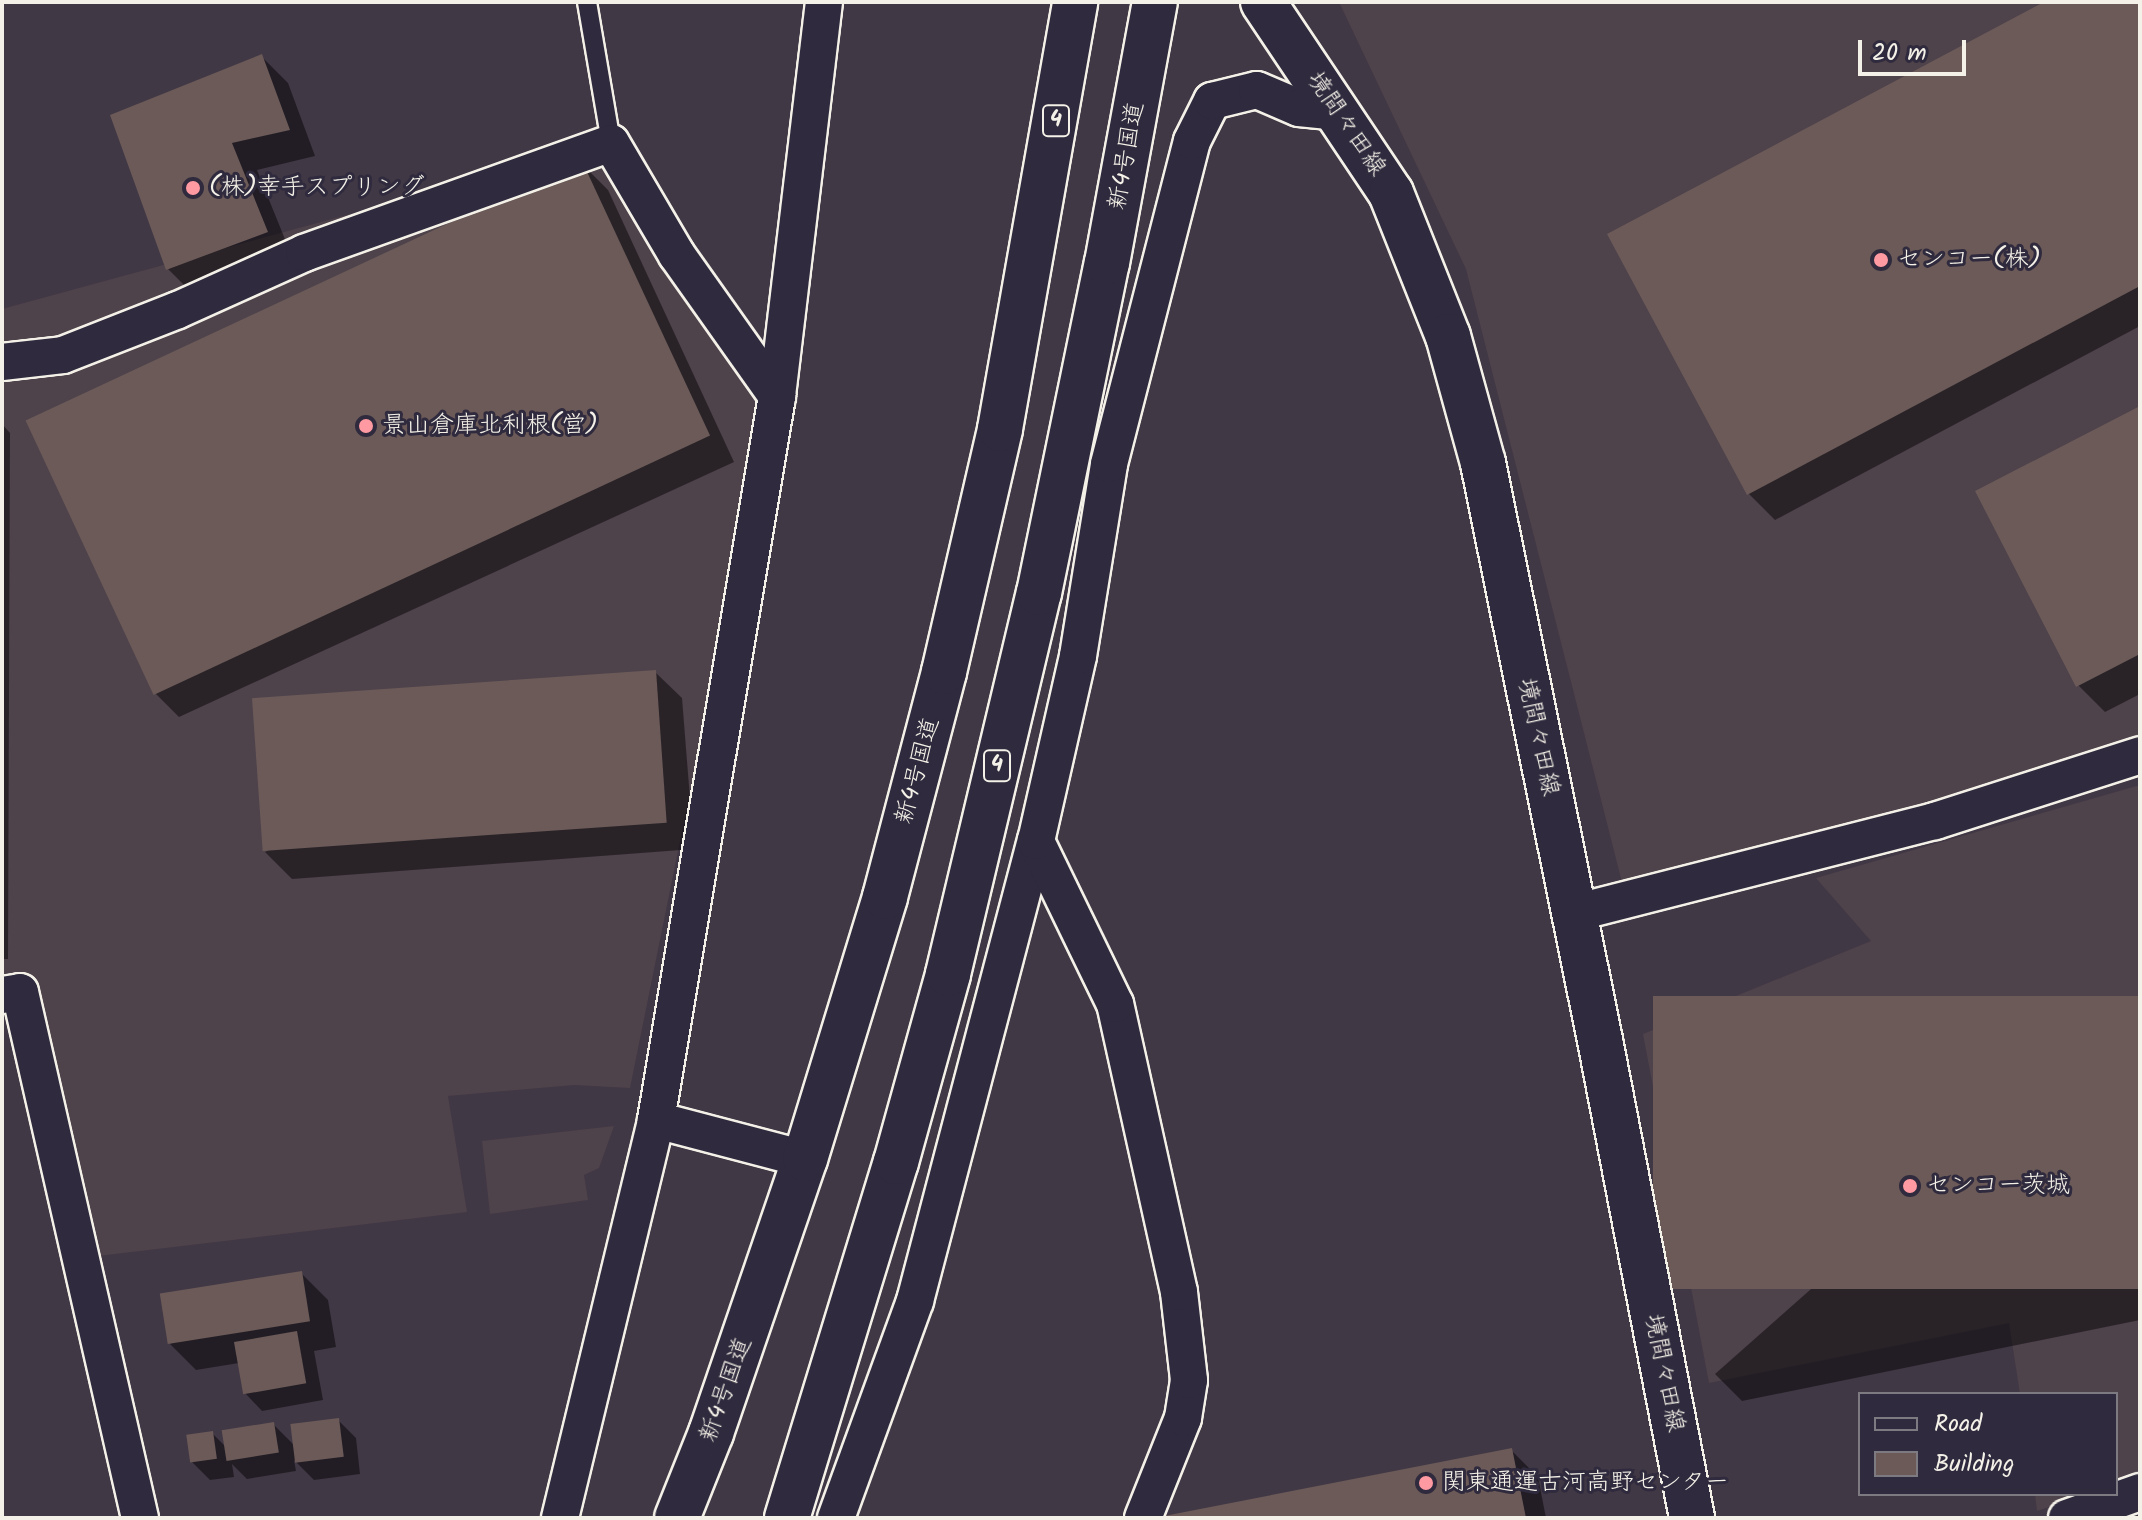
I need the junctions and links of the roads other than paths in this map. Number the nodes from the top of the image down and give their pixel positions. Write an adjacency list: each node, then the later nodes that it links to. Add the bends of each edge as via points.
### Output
1 (587, 2): 7 (lane)
2 (824, 2): 9 (street)
3 (1075, 2): 15 (main road, 新4号国道 / 4, via 1000,429 944,672 885,897)
4 (1155, 2): 20 (main road, 新4号国道 / 4, via 1039,593 948,974)
5 (1263, 2): 6 (main road, 境間々田線)
6 (1339, 112): 11 (street, via 1299,108 1257,90 1212,101 1192,141 1109,464 1078,656); 12 (main road, 境間々田線, via 1391,193 1448,336 1483,463)
7 (611, 143): 8 (street, via 317,248 63,355); 9 (street, via 677,255)
8 (2, 362)
9 (777, 396): 14 (street)
10 (2140, 755): 12 (street, via 1935,821)
11 (1036, 841): 21 (street, via 915,1301); 22 (street, via 1115,1004 1179,1292 1189,1380 1183,1418)
12 (1574, 913): 23 (main road, 境間々田線)
13 (2, 995): 17 (street, via 20,992)
14 (656, 1120): 15 (street); 18 (street)
15 (805, 1159): 19 (main road, 新4号国道 / 4)
16 (2140, 1492): 24 (street)
17 (140, 1518)
18 (560, 1518)
19 (677, 1518)
20 (787, 1518)
21 (836, 1518)
22 (1143, 1518)
23 (1692, 1518)
24 (2067, 1518)

